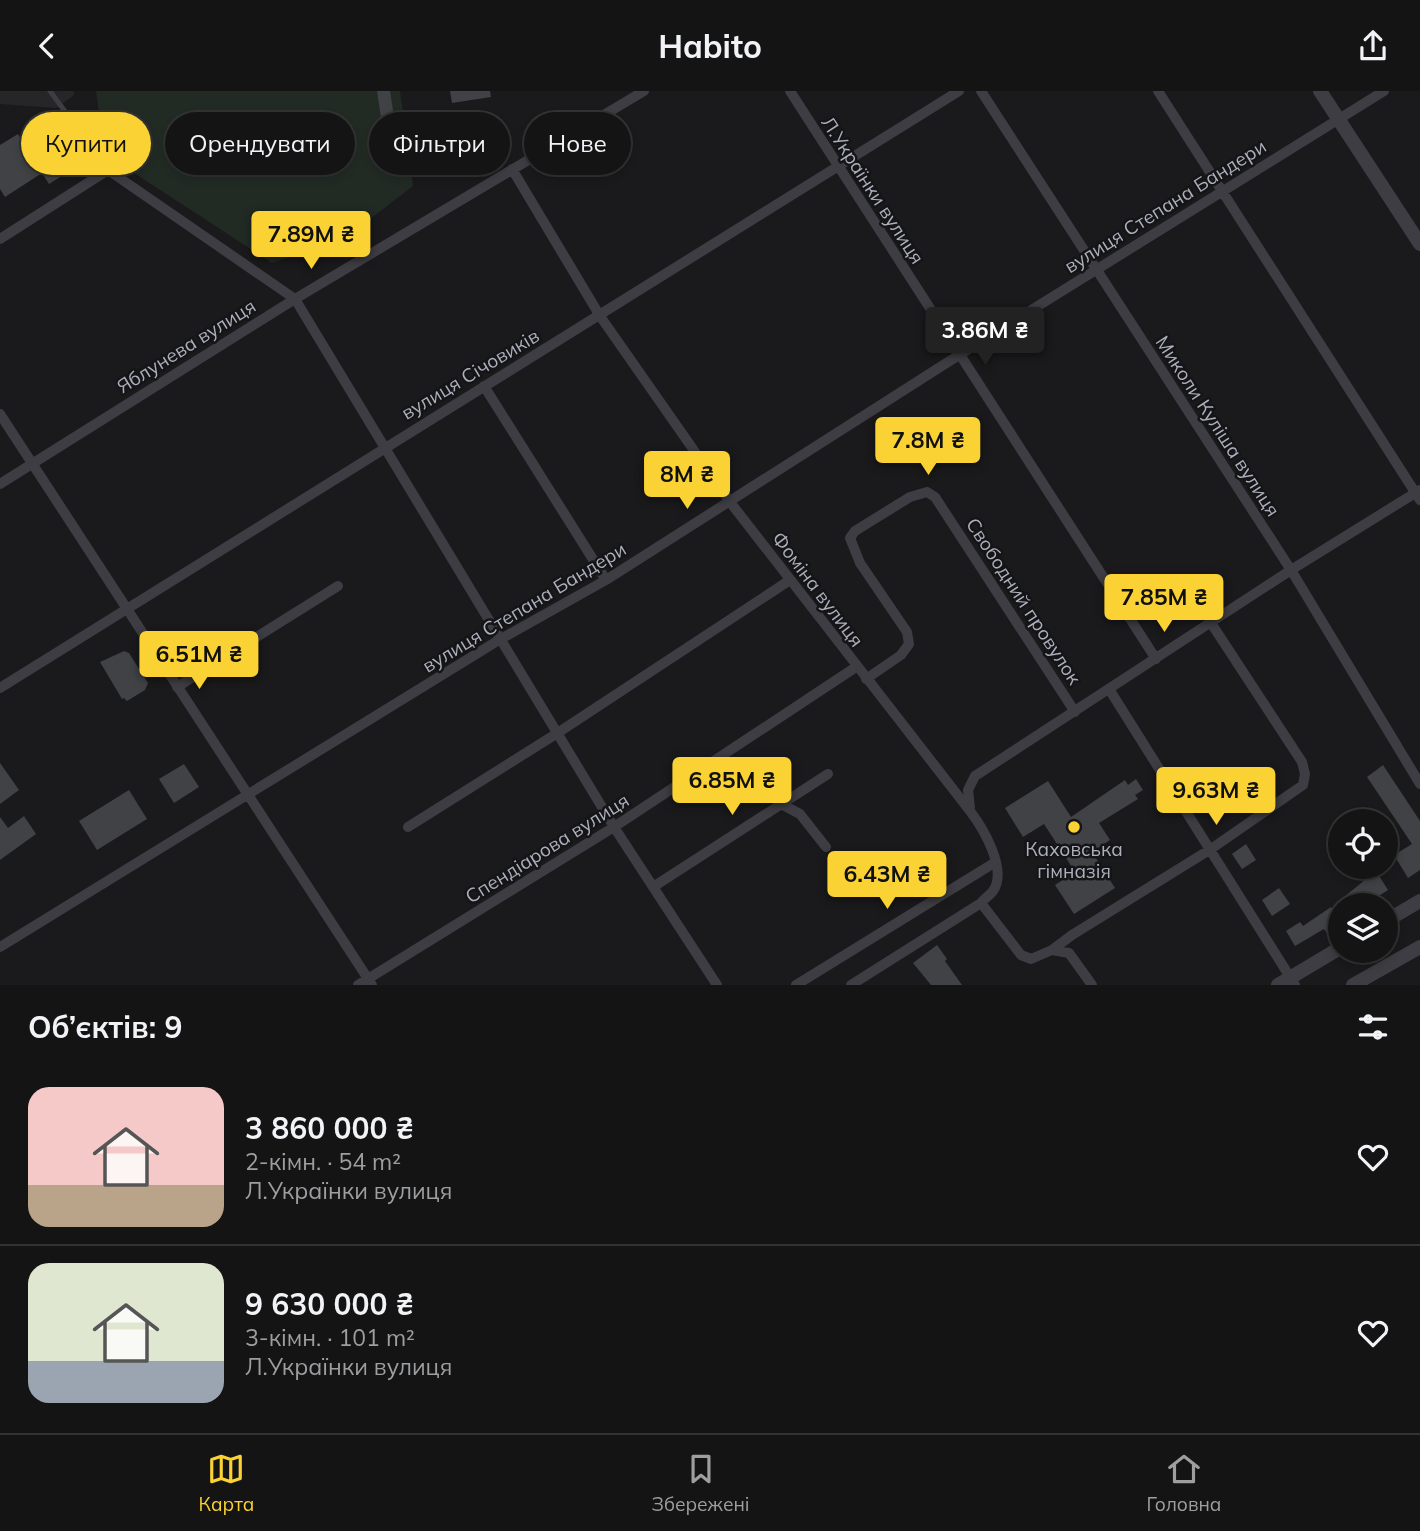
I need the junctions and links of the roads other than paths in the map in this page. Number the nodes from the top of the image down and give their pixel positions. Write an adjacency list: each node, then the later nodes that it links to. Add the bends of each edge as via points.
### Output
1 (50, 91): 9 (lane)
2 (644, 91): 12 (street, Яблунева вулиця)
3 (790, 91): 11 (street, Л.Українки вулиця)
4 (959, 91): 11 (street, вулиця Січовиків)
5 (981, 91): 18 (street, Миколи Куліша вулиця)
6 (1158, 91): 15 (street)
7 (1320, 91): 10 (street)
8 (1384, 91): 10 (street, вулиця Степана Бандери)
9 (65, 112)
10 (1338, 119): 15 (street, вулиця Степана Бандери); 17 (street)
11 (837, 167): 20 (street, вулиця Січовиків); 21 (street, Л.Українки вулиця)
12 (512, 169): 19 (street, Яблунева вулиця); 20 (street, Фоміна вулиця)
13 (100, 175): 16 (street)
14 (115, 175): 19 (street)
15 (1222, 191): 18 (street, вулиця Степана Бандери); 27 (street)
16 (0, 239)
17 (1420, 244)
18 (1095, 270): 21 (street, вулиця Степана Бандери); 29 (street, Миколи Куліша вулиця)
19 (295, 299): 24 (street); 25 (street, Яблунева вулиця)
20 (600, 316): 22 (street, вулиця Січовиків); 28 (street, Фоміна вулиця)
21 (959, 355): 28 (street, вулиця Степана Бандери); 36 (street, Л.Українки вулиця)
22 (484, 386): 24 (street, вулиця Січовиків); 30 (street)
23 (0, 414): 25 (street)
24 (383, 447): 33 (street, вулиця Січовиків); 35 (street)
25 (33, 462): 26 (street, Яблунева вулиця); 33 (street)
26 (0, 484)
27 (1418, 495): 29 (street)
28 (730, 502): 30 (street, вулиця Степана Бандери); 31 (street, Фоміна вулиця)
29 (1291, 570): 34 (street); 45 (street, Миколи Куліша вулиця)
30 (606, 580): 35 (street, вулиця Степана Бандери)
31 (790, 580): 37 (street, Фоміна вулиця); 43 (street)
32 (338, 586): 39 (street)
33 (128, 610): 39 (street); 40 (street, вулиця Січовиків)
34 (1211, 623): 36 (street); 52 (street, via 1302,762 1305,774 1303,785)
35 (499, 641): 43 (street); 46 (street, вулиця Степана Бандери)
36 (1156, 659): 41 (street)
37 (856, 667): 38 (street, Фоміна вулиця); 50 (street, Спендіарова вулиця)
38 (866, 679): 42 (street, Свободний провулок, via 909,644 907,632 860,563 850,538 910,498 927,492 935,497); 48 (street, Фоміна вулиця)
39 (177, 687): 46 (street)
40 (0, 688)
41 (1109, 689): 42 (street); 52 (street)
42 (1075, 712): 48 (street, via 975,776 968,790)
43 (556, 734): 49 (street); 50 (street)
44 (828, 774): 47 (street)
45 (1420, 784)
46 (248, 797): 58 (street, вулиця Степана Бандери); 62 (street)
47 (781, 804): 51 (street, via 800,814); 54 (street)
48 (970, 811): 53 (street, Фоміна вулиця, via 984,829)
49 (408, 827)
50 (614, 828): 54 (street); 62 (street, Спендіарова вулиця)
51 (826, 847)
52 (1211, 849): 60 (street); 63 (street)
53 (994, 863): 56 (street, via 995,889); 65 (street)
54 (653, 887): 64 (street)
55 (1420, 901): 57 (street)
56 (981, 903): 60 (street, via 1021,955 1031,959); 66 (street)
57 (1398, 914)
58 (0, 947)
59 (1420, 947): 68 (street)
60 (1052, 950): 67 (street, via 1069,953)
61 (1328, 956): 63 (street)
62 (366, 983)
63 (1287, 983)
64 (717, 985)
65 (796, 985)
66 (851, 985)
67 (1092, 985)
68 (1353, 985)

